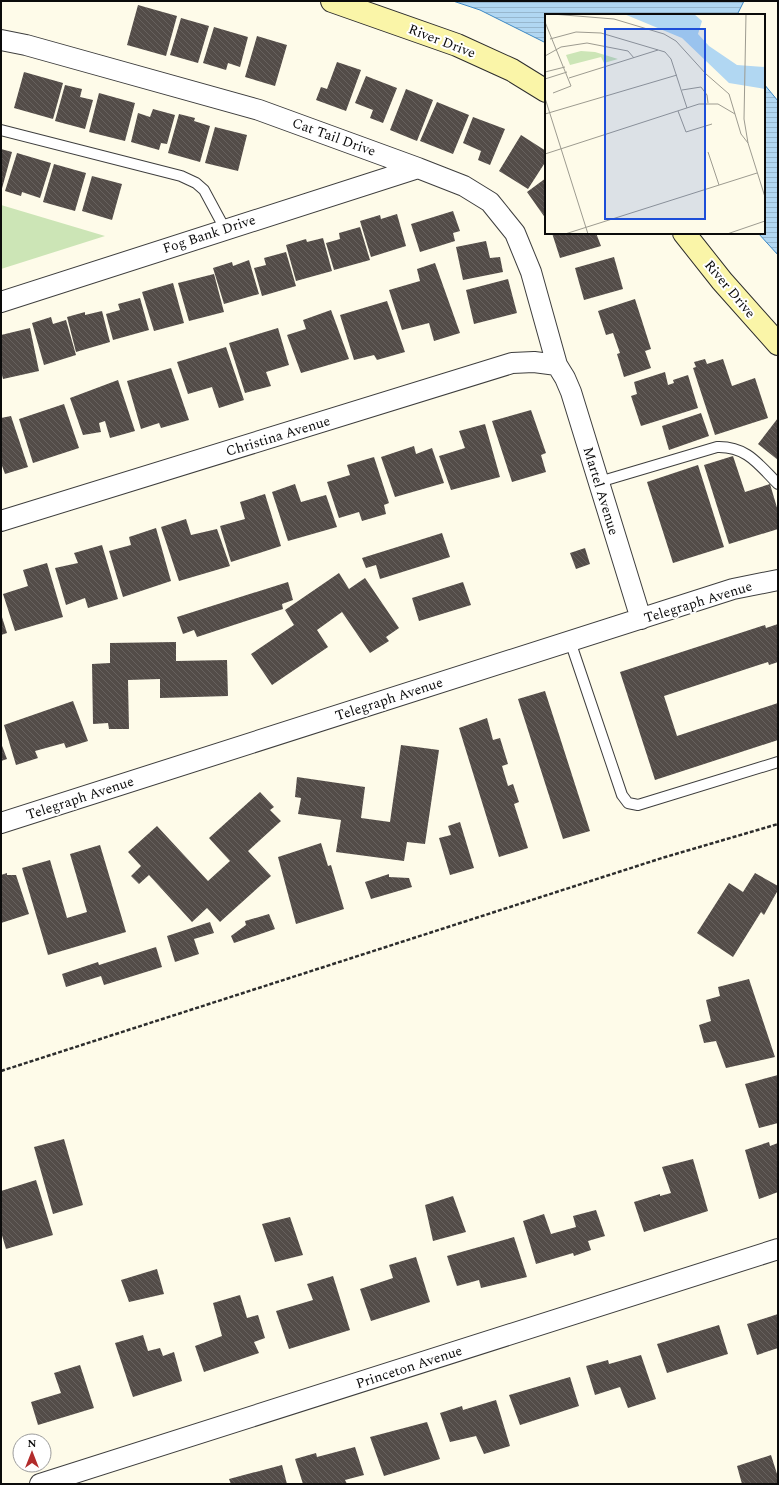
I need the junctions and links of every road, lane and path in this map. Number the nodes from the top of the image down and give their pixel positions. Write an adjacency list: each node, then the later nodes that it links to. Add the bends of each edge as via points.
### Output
1 (332, 1): 3 (street, River Drive, via 457,45 512,70)
2 (1, 40): 5 (street, Cat Tail Drive, via 259,110)
3 (545, 90)
4 (1, 130): 6 (lane, via 181,176 204,190)
5 (418, 168): 6 (street, Fog Bank Drive); 10 (street, Cat Tail Drive, via 464,186 490,202 515,233 531,272)
6 (225, 229): 8 (street, Fog Bank Drive)
7 (685, 234): 9 (street, River Drive)
8 (1, 302)
9 (778, 344)
10 (557, 365): 11 (street, Martel Avenue, via 571,392); 13 (street, Christina Avenue, via 512,363)
11 (599, 482): 12 (lane, via 727,446 747,453); 15 (street, Martel Avenue)
12 (778, 484)
13 (1, 521)
14 (778, 580): 15 (street, Telegraph Avenue, via 733,588)
15 (641, 619): 16 (street, Telegraph Avenue)
16 (570, 641): 17 (lane, via 622,795 628,803 638,805); 18 (street, Telegraph Avenue)
17 (778, 762)
18 (1, 823)
19 (778, 824): 20 (path, via 654,860)
20 (1, 1071)
21 (778, 1249): 22 (street, Princeton Avenue)
22 (40, 1484)

